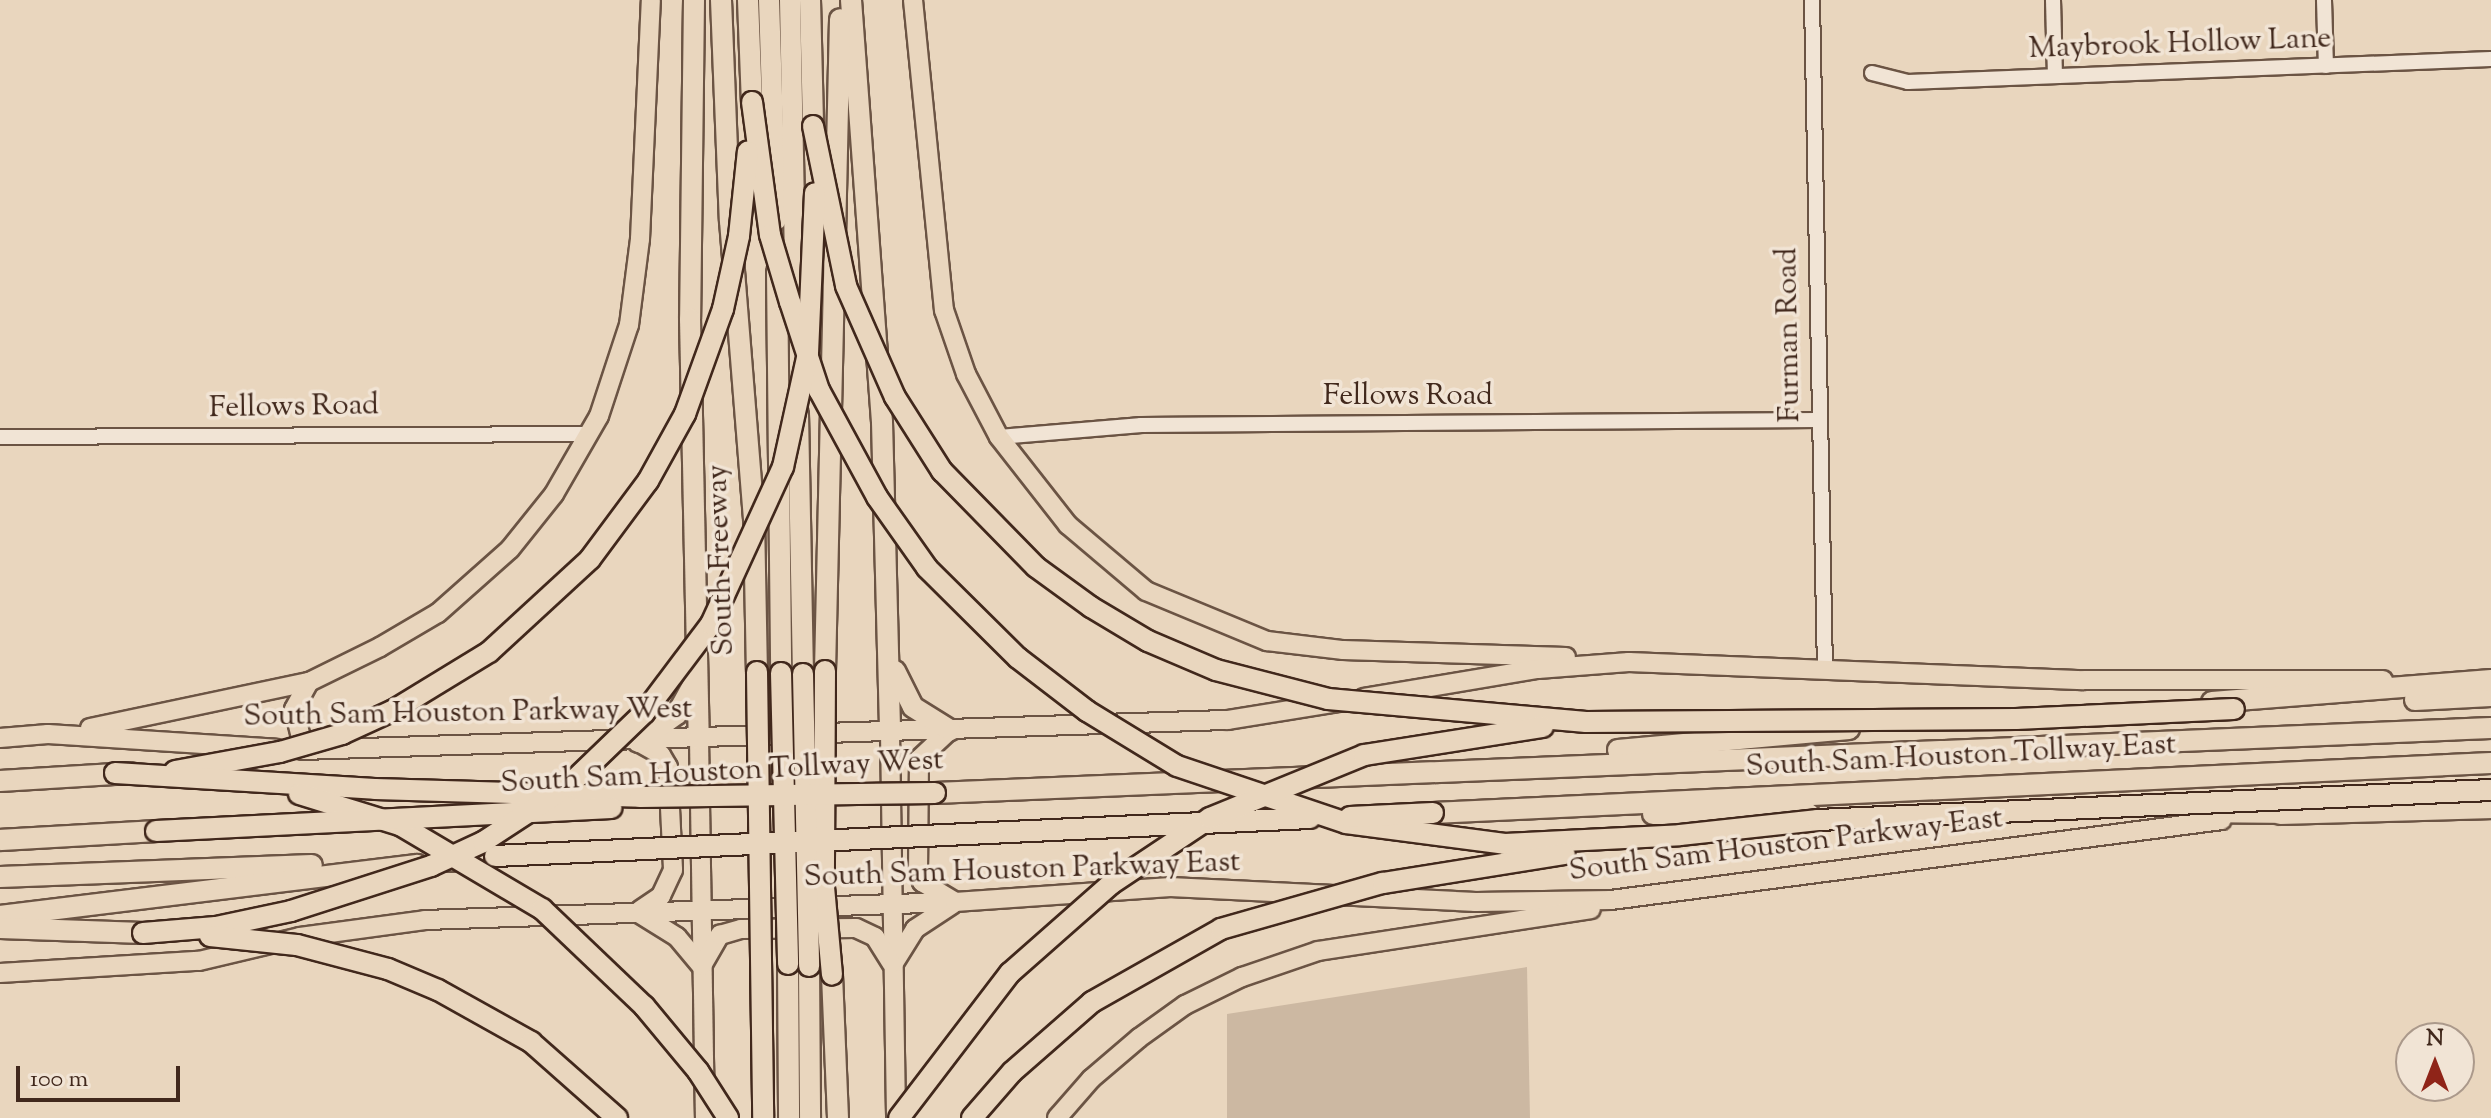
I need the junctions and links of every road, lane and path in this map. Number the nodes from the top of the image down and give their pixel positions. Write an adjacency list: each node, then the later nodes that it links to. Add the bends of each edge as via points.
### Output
1 (651, 0): 21 (main road, via 637,280 617,370)
2 (694, 0): 27 (highway, via 690,319)
3 (721, 0): 68 (highway, South Freeway, bridge, via 730,221 754,519)
4 (748, 0): 18 (highway)
5 (769, 0): 69 (highway, bridge)
6 (790, 0): 70 (highway, bridge)
7 (810, 0): 19 (highway)
8 (840, 0): 71 (highway, bridge, via 824,887)
9 (851, 0): 24 (highway, via 882,422)
10 (913, 0): 23 (main road, via 938,282 966,374)
11 (1812, 0): 20 (street, Furman Road)
12 (2053, 0): 17 (street)
13 (2324, 0): 15 (street)
14 (2491, 59): 15 (street, Maybrook Hollow Lane)
15 (2326, 66): 17 (street, Maybrook Hollow Lane)
16 (1872, 73): 17 (street, Maybrook Hollow Lane, via 1908,82)
17 (2055, 75)
18 (752, 102): 42 (highway, bridge, via 739,236 707,354 666,451 590,559 489,652 394,710 342,734 280,752); 50 (highway, bridge, via 770,235 819,390 877,497 927,568 1018,658 1087,711 1177,766 1346,823 1505,844)
19 (813, 126): 31 (highway, bridge, via 846,286 895,397 942,471 1036,567 1148,641 1268,687 1389,707); 61 (highway, bridge, via 816,233 808,353 783,467 711,624 644,713 567,787 483,842 431,866 327,902 216,927)
20 (1817, 420): 23 (street, Fellows Road, via 1141,425); 26 (street, Furman Road)
21 (589, 434): 22 (street, Fellows Road); 29 (main road, via 554,494 488,569 438,613)
22 (0, 437)
23 (999, 437): 25 (main road, via 1068,525 1146,591 1267,641 1343,650)
24 (888, 651): 33 (highway, via 903,694); 34 (highway)
25 (1629, 662): 26 (main road); 33 (main road, via 1538,669 1228,720)
26 (1825, 670): 28 (main road, via 2246,682)
27 (697, 677): 37 (highway); 38 (highway, via 677,714)
28 (2491, 679): 41 (highway, via 1719,738)
29 (309, 682): 35 (main road); 39 (main road, via 294,709)
30 (2491, 696): 31 (highway, bridge, via 2016,719)
31 (1586, 722): 72 (highway, bridge, via 1364,755 1210,818 1111,884 1010,973)
32 (2491, 728): 41 (highway, South Sam Houston Tollway East)
33 (950, 730): 34 (main road); 55 (main road, via 919,759 918,871 922,882)
34 (890, 733): 37 (main road, South Sam Houston Parkway West); 56 (main road)
35 (48, 734): 36 (main road, South Sam Houston Parkway West); 39 (main road, South Sam Houston Parkway West)
36 (0, 738)
37 (699, 739): 38 (main road, South Sam Houston Parkway West); 57 (main road)
38 (638, 742): 39 (main road, South Sam Houston Parkway West); 58 (main road, via 661,755 668,767 673,870 661,896)
39 (304, 750)
40 (2491, 763): 48 (highway, South Sam Houston Tollway East)
41 (1450, 769): 46 (highway, South Sam Houston Tollway West, bridge)
42 (175, 771): 44 (highway, bridge); 67 (highway, bridge, via 337,804 400,825 490,874 562,926 644,1006 698,1071)
43 (0, 773): 46 (highway, bridge, via 115,773 375,789 640,797)
44 (0, 781)
45 (2491, 790): 50 (highway, bridge, via 1818,820)
46 (935, 793): 51 (highway, South Sam Houston Tollway West, bridge)
47 (2491, 809): 49 (main road, South Sam Houston Parkway East)
48 (1433, 813): 49 (highway); 52 (highway, bridge)
49 (2293, 813): 54 (main road, South Sam Houston Parkway East)
50 (1680, 835): 73 (highway, bridge, via 1383,883 1221,929 1092,1002 1012,1072)
51 (0, 840)
52 (495, 856): 53 (highway, bridge); 59 (highway, bridge)
53 (0, 877)
54 (1611, 900): 55 (main road, South Sam Houston Parkway East, via 1476,902 1170,887); 74 (main road, via 1574,912 1318,951 1242,977 1185,1005 1139,1038 1091,1079)
55 (955, 902): 56 (main road, South Sam Houston Parkway East); 63 (main road, via 915,929)
56 (892, 904): 57 (main road, South Sam Houston Parkway East); 63 (main road)
57 (702, 909): 58 (main road); 62 (main road)
58 (637, 912): 62 (main road, via 677,937); 64 (main road, via 425,920 300,937 199,961)
59 (0, 916)
60 (0, 928): 61 (highway)
61 (143, 933): 65 (highway, bridge, via 297,945 388,969 487,1015 531,1042)
62 (701, 966): 63 (main road, via 720,935 741,929 856,928 875,937); 66 (main road)
63 (892, 966): 72 (main road)
64 (0, 973)
65 (617, 1118)
66 (705, 1118)
67 (728, 1118)
68 (763, 1118)
69 (789, 1118)
70 (810, 1118)
71 (838, 1118)
72 (897, 1118)
73 (972, 1118)
74 (1057, 1118)

